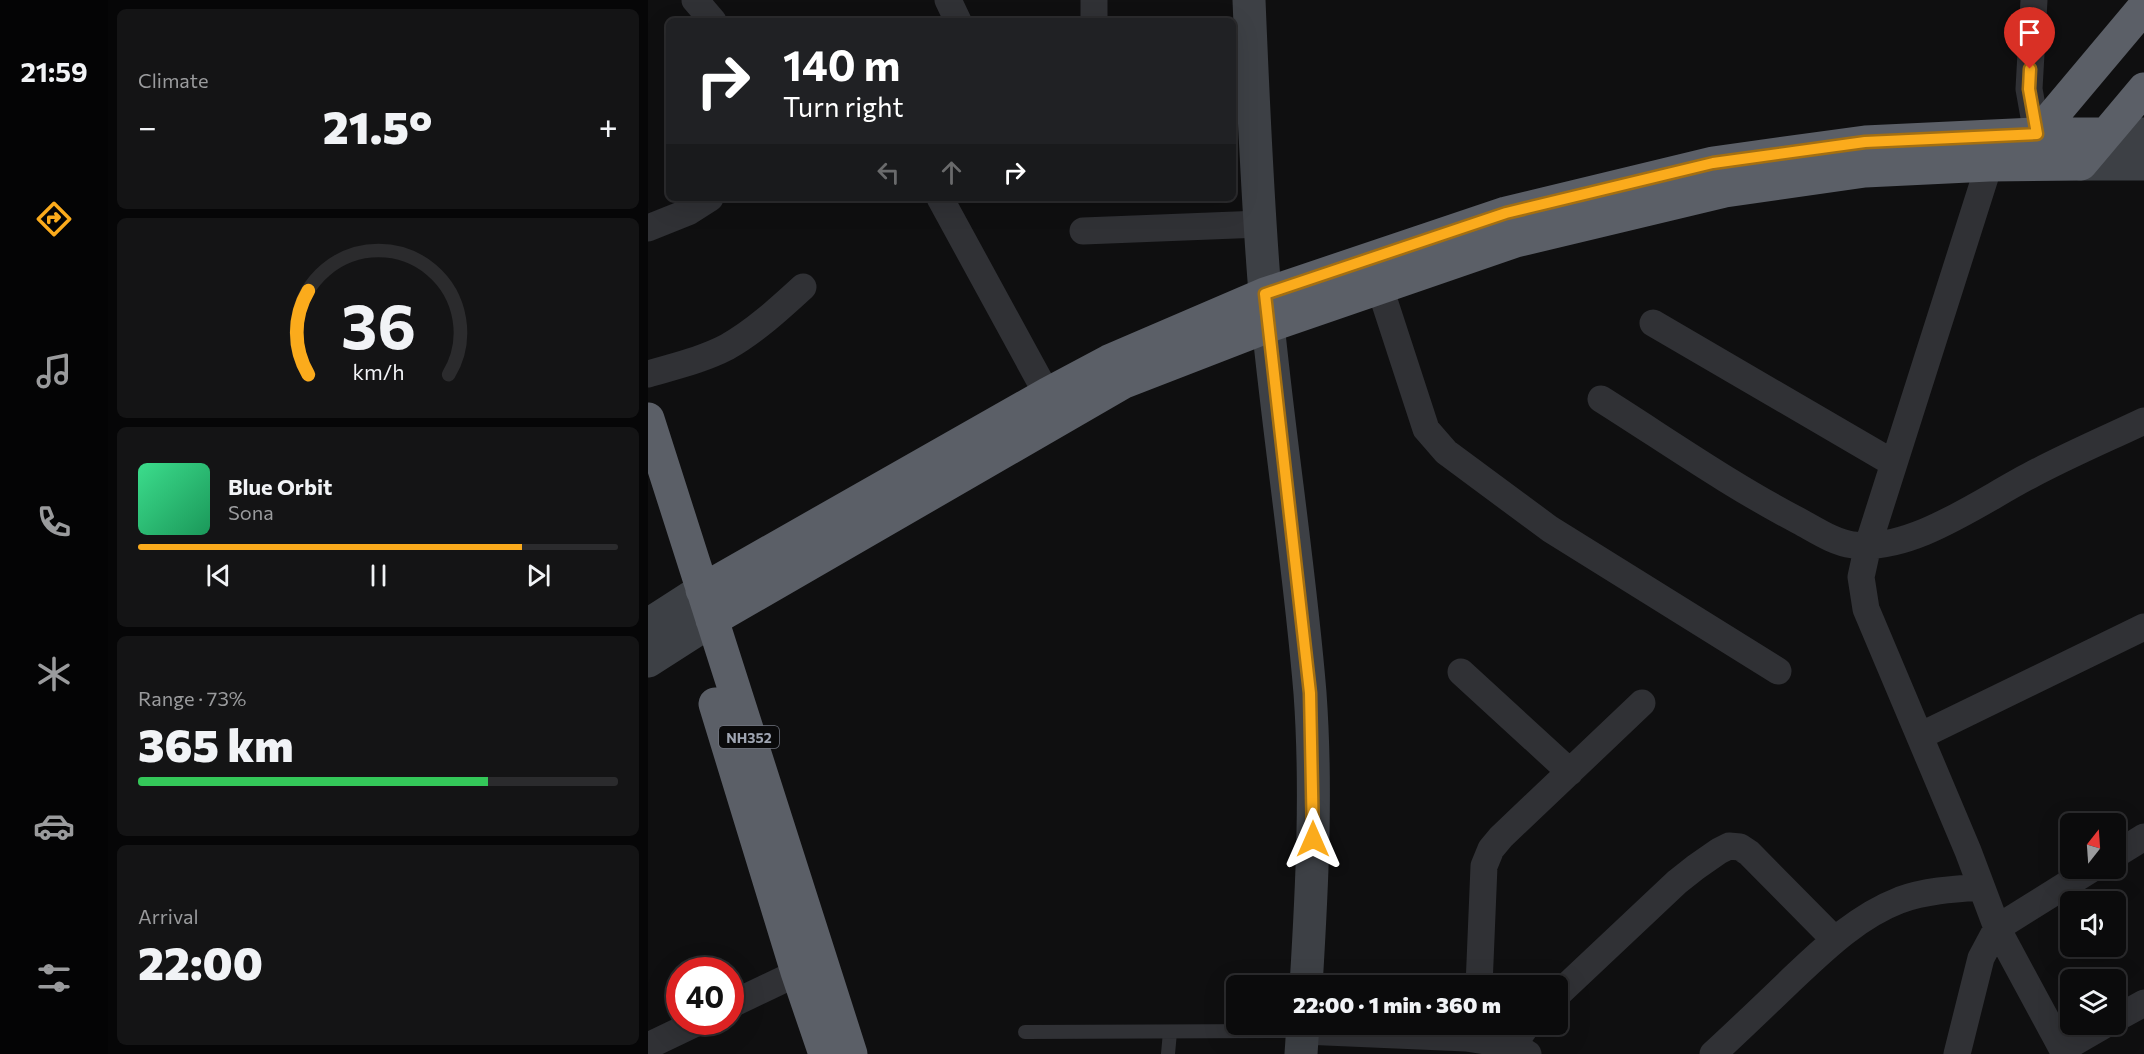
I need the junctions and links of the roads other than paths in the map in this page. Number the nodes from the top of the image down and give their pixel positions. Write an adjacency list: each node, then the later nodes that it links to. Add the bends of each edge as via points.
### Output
1 (695, 0): 7 (street)
2 (948, 0): 8 (street)
3 (1094, 0): 9 (street)
4 (1249, 0): 19 (street)
5 (2034, 0): 11 (street, via 2029,89)
6 (2144, 8): 11 (highway)
7 (710, 18)
8 (957, 18)
9 (1094, 18)
10 (2144, 89): 12 (highway)
11 (2037, 134): 12 (highway); 15 (highway); 24 (highway, via 1865,142 1713,163 1506,213)
12 (2106, 134): 13 (street); 16 (highway)
13 (2144, 134)
14 (2144, 164): 16 (street)
15 (2001, 165): 16 (highway); 23 (highway, via 1865,171 1725,191 1515,241); 32 (street)
16 (2081, 165)
17 (705, 201): 20 (street)
18 (942, 201): 28 (street)
19 (1261, 224): 21 (street); 24 (street)
20 (648, 228)
21 (1083, 231)
22 (803, 287): 27 (street, via 770,318 726,348)
23 (1380, 288): 26 (highway); 39 (street, via 1426,429 1446,452 1550,529)
24 (1265, 294): 26 (street); 28 (highway, via 1109,362)
25 (1653, 323): 32 (street)
26 (1269, 326): 35 (highway, via 1124,382); 51 (street, via 1310,693 1313,881)
27 (648, 374)
28 (1047, 394): 35 (highway)
29 (1601, 399): 34 (street, via 1766,504 1836,541)
30 (2144, 421): 34 (street, via 1922,532)
31 (650, 436): 35 (highway, NH352)
32 (1893, 463): 34 (street)
33 (648, 490): 35 (highway, NH352)
34 (1868, 545): 42 (street, via 1861,577 1866,609)
35 (698, 611): 36 (street); 38 (street); 50 (highway, NH352)
36 (648, 625)
37 (2144, 627): 42 (street)
38 (648, 661)
39 (1778, 671)
40 (1461, 672): 43 (street)
41 (1642, 702): 43 (street)
42 (1920, 736): 47 (street)
43 (1570, 772): 52 (street, via 1501,837 1487,856)
44 (2144, 837): 45 (street)
45 (2126, 848)
46 (2075, 879): 48 (street)
47 (1981, 887): 48 (street); 49 (street, via 1901,900)
48 (1997, 928): 66 (street); 71 (street, via 1981,958)
49 (1834, 939): 53 (street, via 1749,853 1729,846 1677,882); 70 (street)
50 (809, 967): 54 (street); 67 (highway, NH352); 68 (highway, NH352)
51 (1307, 975)
52 (1479, 975)
53 (1568, 985)
54 (744, 998)
55 (2144, 1003): 56 (street)
56 (2126, 1013)
57 (1026, 1032): 58 (lane)
58 (1170, 1032): 63 (lane); 69 (lane)
59 (671, 1035): 65 (street)
60 (1346, 1035): 63 (street)
61 (1492, 1035): 64 (street)
62 (2089, 1035): 66 (street)
63 (1302, 1036)
64 (1523, 1041)
65 (648, 1046)
66 (2064, 1051)
67 (825, 1054)
68 (851, 1054)
69 (1168, 1054)
70 (1713, 1054)
71 (1957, 1054)

